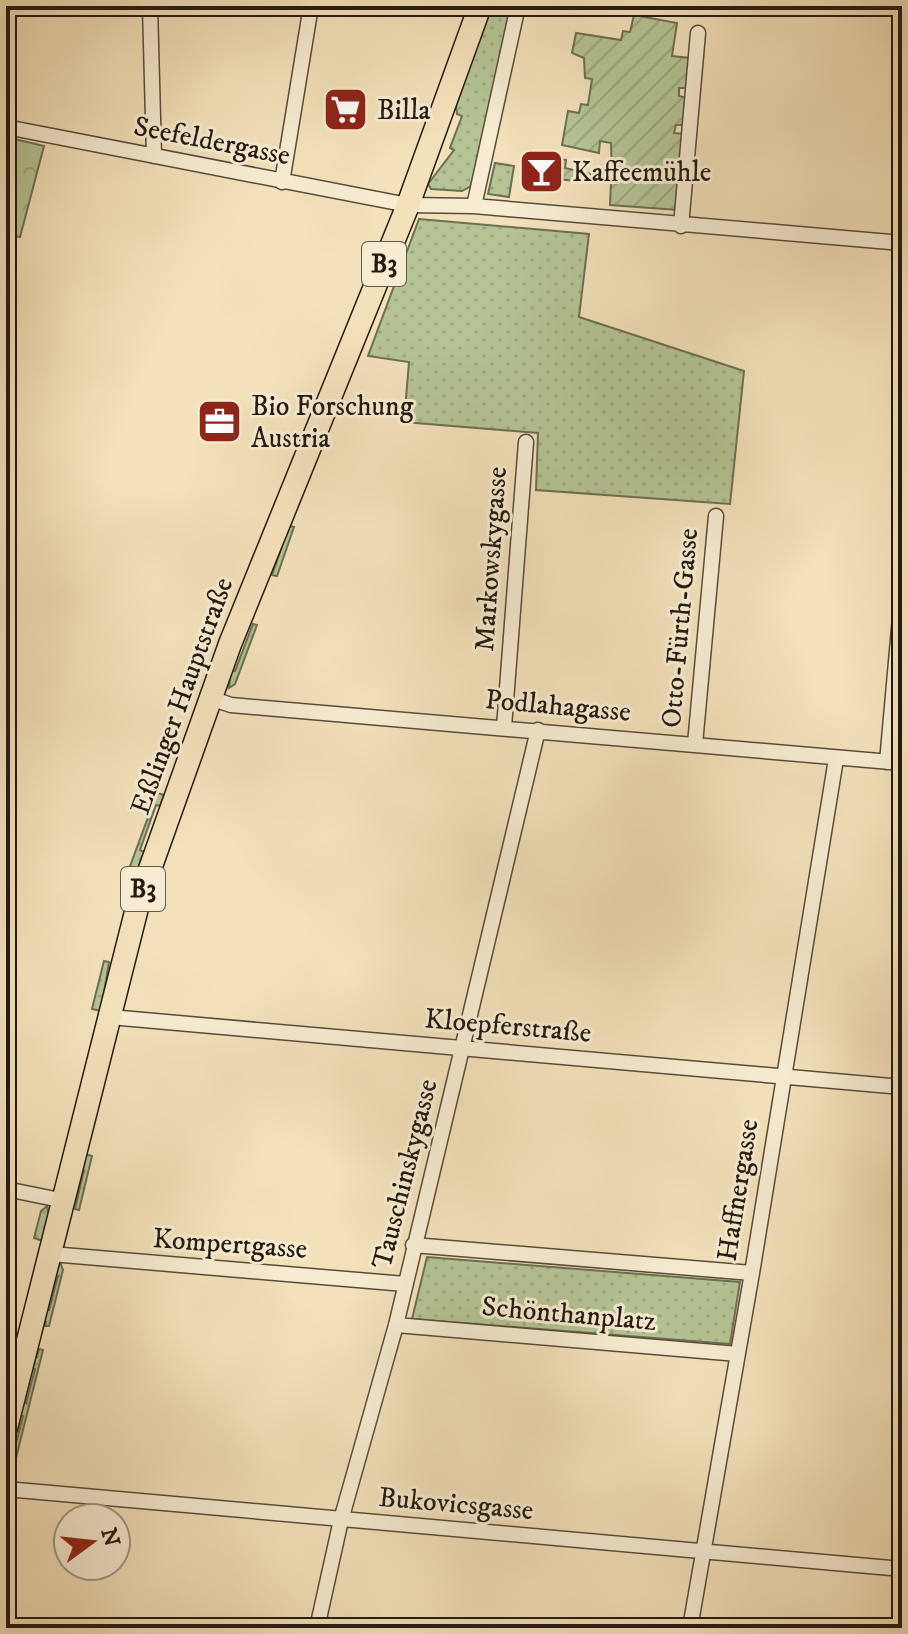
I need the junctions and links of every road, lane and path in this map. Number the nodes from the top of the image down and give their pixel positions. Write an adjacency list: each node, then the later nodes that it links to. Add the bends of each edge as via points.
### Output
1 (150, 6): 7 (street)
2 (311, 6): 8 (street)
3 (480, 6): 9 (main road, Eßlinger Hauptstraße / B3)
4 (518, 6): 10 (street)
5 (698, 33): 11 (street)
6 (6, 127): 7 (street, Seefeldergasse)
7 (154, 156): 8 (street, Seefeldergasse)
8 (282, 182): 9 (street, Seefeldergasse)
9 (408, 205): 10 (street, Seefeldergasse); 16 (main road, Eßlinger Hauptstraße / B3)
10 (474, 206): 11 (street, Seefeldergasse)
11 (681, 226): 12 (street, Seefeldergasse)
12 (902, 243)
13 (526, 442): 17 (street, Markowskygasse)
14 (716, 516): 19 (street, Otto-Fürth-Gasse)
15 (902, 595): 21 (street)
16 (210, 698): 17 (street, Podlahagasse, via 231,705); 22 (main road, Eßlinger Hauptstraße / B3, via 134,914)
17 (504, 727): 18 (street, Podlahagasse)
18 (538, 730): 19 (street, Podlahagasse); 23 (street, Tauschinskygasse)
19 (695, 744): 20 (street, Podlahagasse)
20 (836, 759): 21 (street, Podlahagasse); 24 (street, Haffnergasse)
21 (895, 763)
22 (110, 1017): 23 (street, Kloepferstraße); 27 (main road, Eßlinger Hauptstraße / B3)
23 (463, 1048): 24 (street, Kloepferstraße); 28 (street, Tauschinskygasse)
24 (782, 1077): 25 (street, Kloepferstraße); 30 (street, Haffnergasse)
25 (902, 1087)
26 (6, 1189): 27 (street)
27 (65, 1201): 29 (main road, Eßlinger Hauptstraße / B3)
28 (413, 1245): 30 (street, Schönthanplatz); 31 (street, Tauschinskygasse)
29 (51, 1254): 31 (street, Kompertgasse); 34 (main road, Eßlinger Hauptstraße / B3)
30 (752, 1273): 33 (street, Haffnergasse)
31 (405, 1284): 32 (street, Tauschinskygasse)
32 (396, 1325): 33 (street, Schönthanplatz); 36 (street, Tauschinskygasse)
33 (738, 1354): 37 (street, Haffnergasse)
34 (6, 1428)
35 (6, 1489): 36 (street, Bukovicsgasse)
36 (341, 1520): 37 (street, Bukovicsgasse); 39 (street, Tauschinskygasse)
37 (705, 1553): 38 (street, Bukovicsgasse); 40 (street, Haffnergasse)
38 (902, 1569)
39 (317, 1628)
40 (690, 1628)

